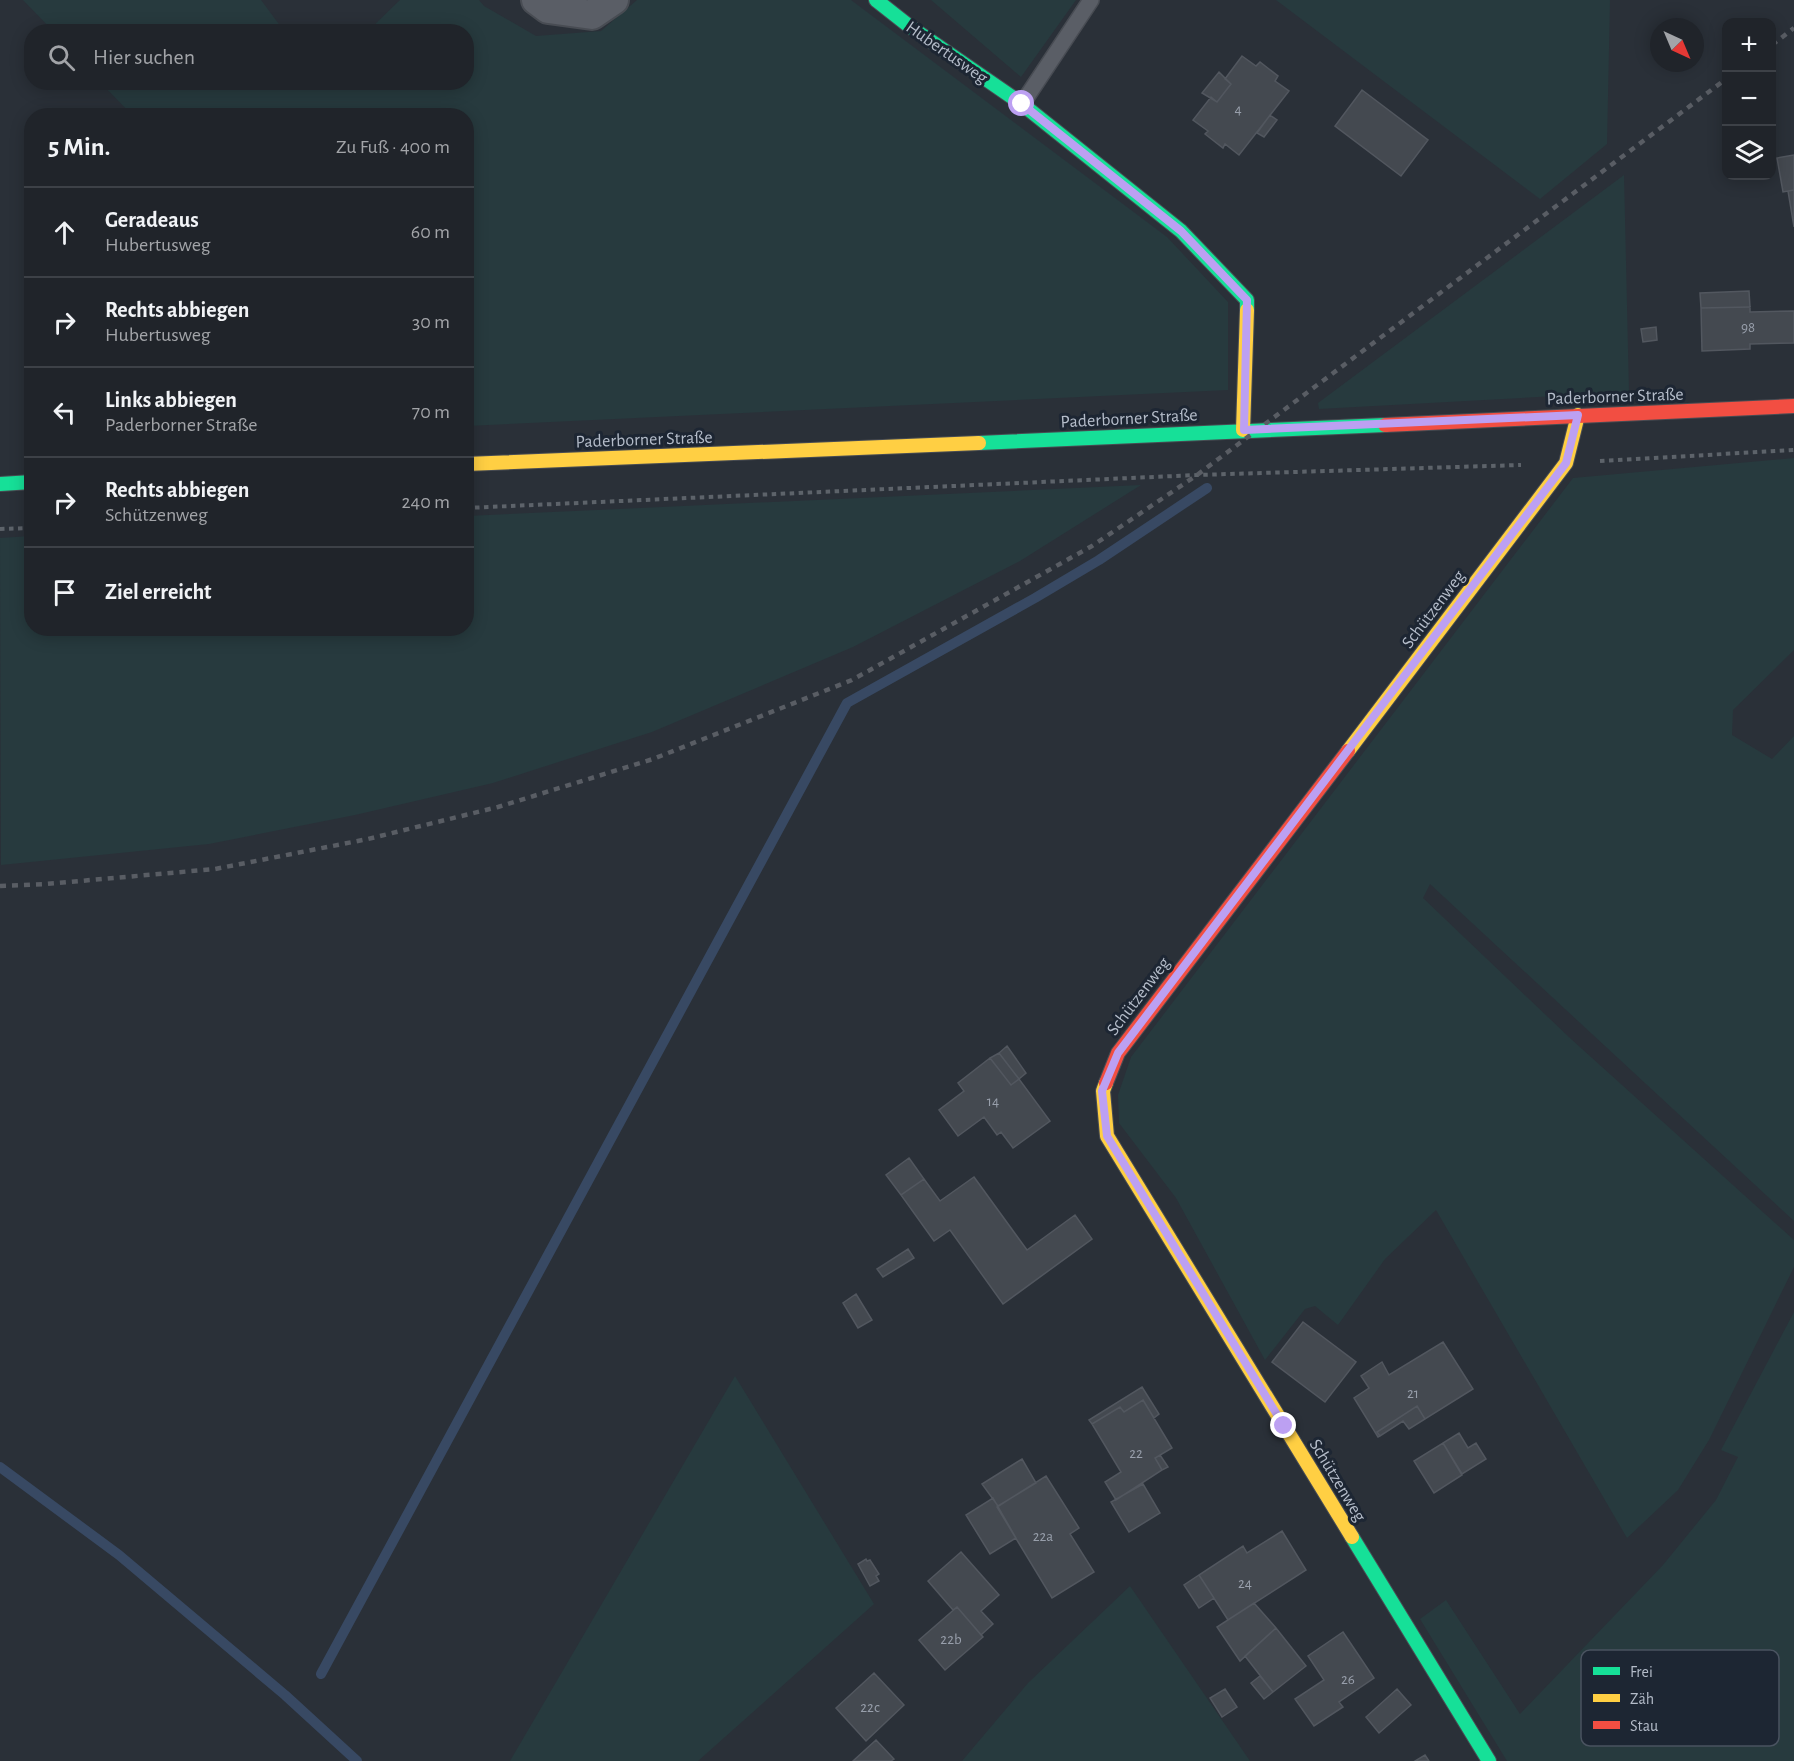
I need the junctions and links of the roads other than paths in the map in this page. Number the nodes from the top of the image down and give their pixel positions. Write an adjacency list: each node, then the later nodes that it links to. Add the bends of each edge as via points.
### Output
1 (536, 0): 2 (street, via 548,9 592,15)
2 (614, 0)
3 (876, 0): 5 (street, Hubertusweg)
4 (1090, 0): 5 (lane)
5 (1022, 104): 8 (street, Hubertusweg, via 1181,231 1247,300)
6 (1794, 406): 7 (street, Paderborner Straße)
7 (1578, 415): 8 (street, Paderborner Straße); 12 (street, Schützenweg, via 1566,463 1118,1053 1102,1091 1107,1136)
8 (1244, 430): 9 (street, Paderborner Straße)
9 (474, 465)
10 (24, 482): 11 (street)
11 (0, 484)
12 (1489, 1761)

